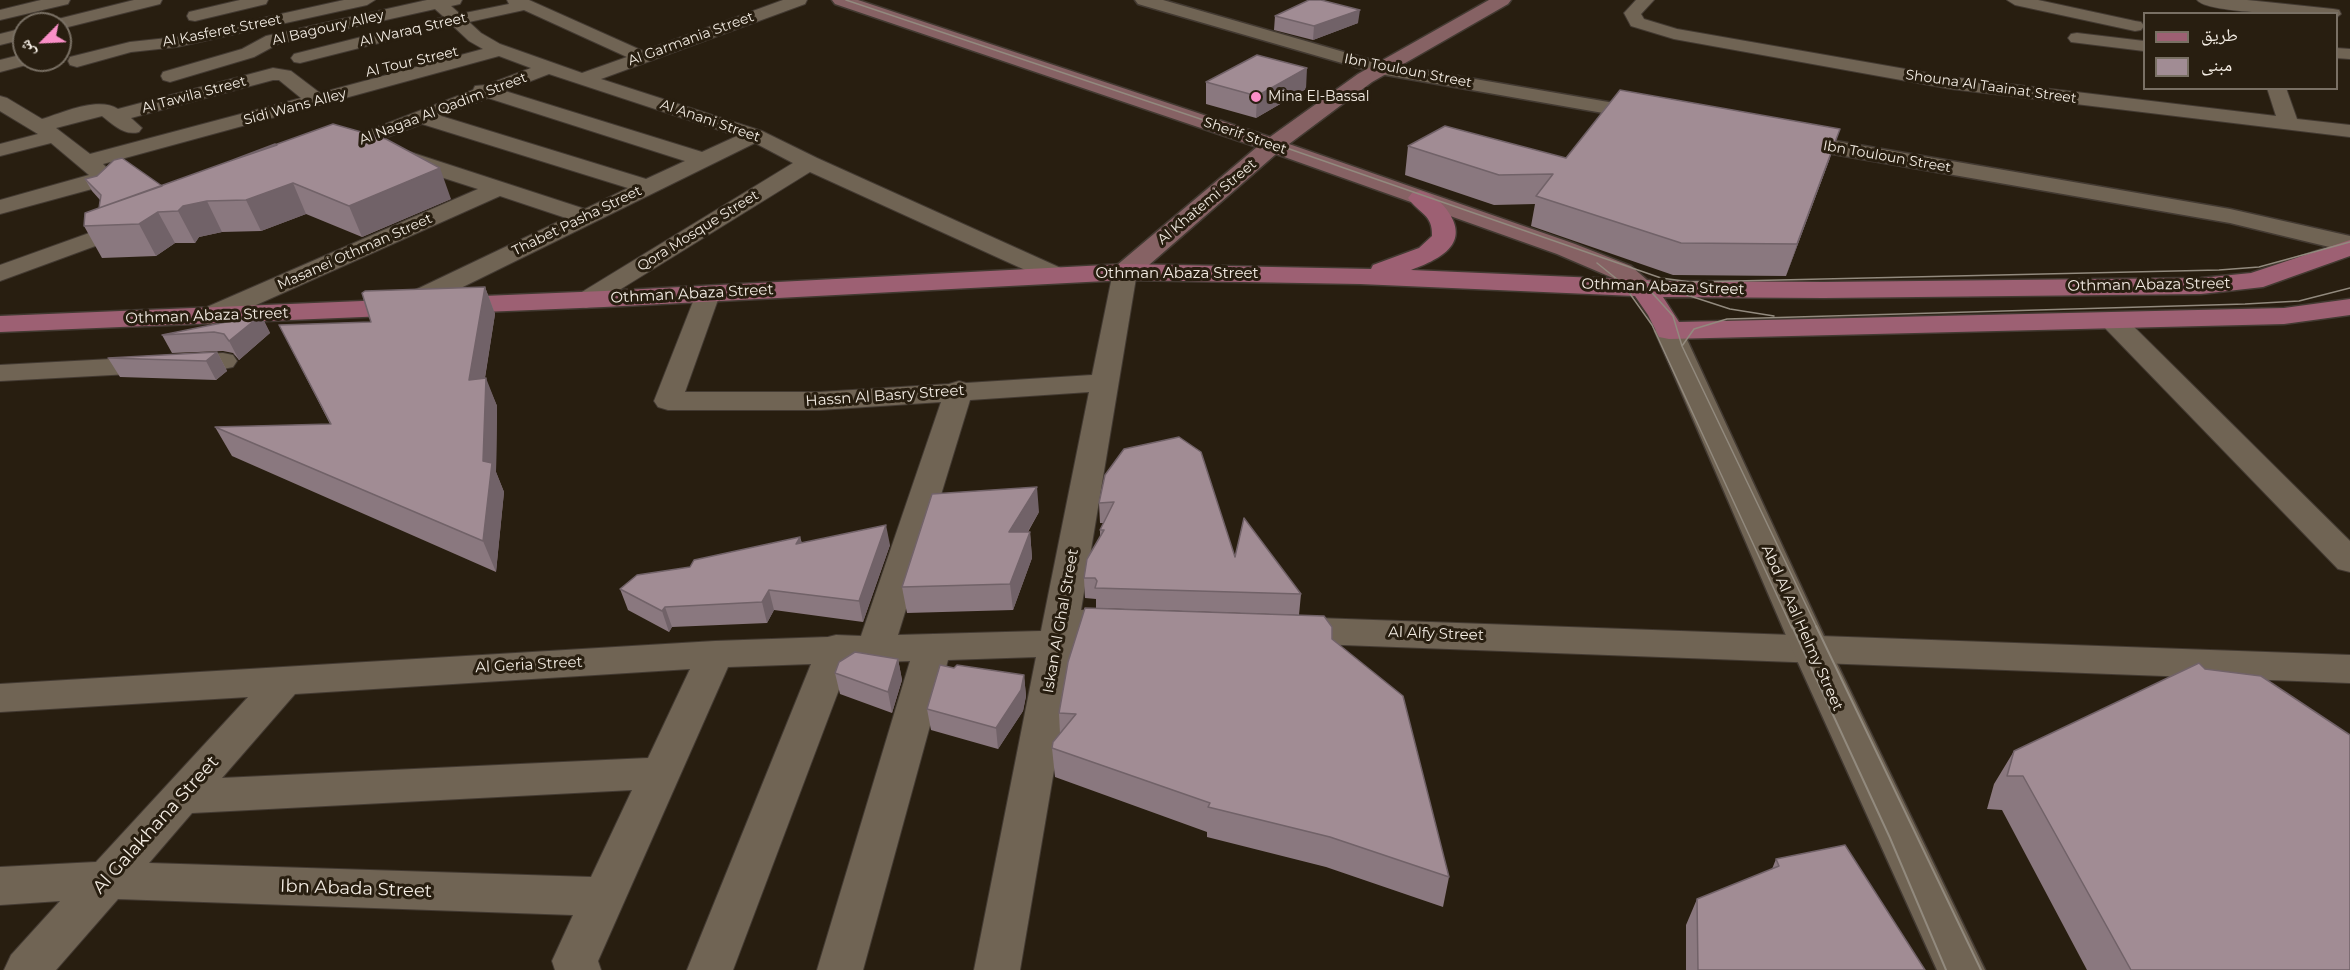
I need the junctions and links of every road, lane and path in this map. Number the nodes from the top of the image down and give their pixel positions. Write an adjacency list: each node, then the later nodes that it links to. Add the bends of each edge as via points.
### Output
1 (62, 0): 19 (street)
2 (153, 0): 21 (street)
3 (184, 0): 17 (street)
4 (260, 0): 17 (street)
5 (367, 0): 32 (street, Al Kasferet Street, via 177,42)
6 (799, 0): 33 (street, Al Garmania Street)
7 (841, 0): 59 (main road, Sherif Street)
8 (1144, 0): 39 (street, Ibn Touloun Street)
9 (1503, 0): 39 (main road, Al Khatemi Street)
10 (1646, 0): 52 (street, Shouna Al Taainat Street, via 1632,13 1637,22 1674,34 2013,92 2212,105)
11 (2015, 0): 28 (street, via 2133,17)
12 (2205, 0): 14 (street)
13 (520, 3): 15 (street, Al Waraq Street); 27 (street)
14 (2240, 3): 16 (street)
15 (447, 6): 22 (street, Al Bagoury Alley); 24 (street, Al Waraq Street); 29 (street, Al Anani Street)
16 (2278, 7): 18 (street)
17 (216, 11): 20 (street)
18 (2306, 12)
19 (0, 15)
20 (183, 20)
21 (72, 21)
22 (358, 21): 31 (street); 41 (street, Al Bagoury Alley, via 272,40 248,53)
23 (149, 28): 30 (street)
24 (423, 28)
25 (400, 33): 31 (street, Al Waraq Street)
26 (2077, 38): 28 (street)
27 (606, 41): 33 (street); 37 (street, Al Nagaa Al Qadim Street)
28 (2142, 46)
29 (493, 47): 31 (street, Al Tour Street); 37 (street, Al Anani Street); 40 (street, Sidi Wans Alley)
30 (72, 48)
31 (391, 53): 34 (street, Al Waraq Street); 43 (street, Al Tour Street)
32 (72, 57)
33 (642, 57): 42 (street, Al Garmania Street)
34 (300, 58)
35 (72, 59): 36 (street)
36 (129, 66)
37 (542, 66): 42 (street, Al Anani Street); 45 (street, Al Nagaa Al Qadim Street)
38 (150, 68): 41 (street)
39 (1380, 68): 51 (street, Ibn Touloun Street); 59 (main road, Al Khatemi Street)
40 (431, 69): 45 (street); 47 (street, Sidi Wans Alley)
41 (170, 76): 46 (street)
42 (583, 80): 55 (street, Al Anani Street)
43 (302, 88): 46 (street, Al Tawila Street, via 284,75 273,74); 47 (street)
44 (2273, 90): 52 (street)
45 (487, 92): 50 (street, Al Nagaa Al Qadim Street); 62 (street)
46 (201, 93): 49 (street, Al Tawila Street)
47 (318, 101): 58 (street, Sidi Wans Alley)
48 (2, 105): 53 (street)
49 (115, 116): 53 (street, via 106,110 98,111); 58 (street)
50 (422, 117): 57 (street, Al Nagaa Al Qadim Street); 65 (street)
51 (1669, 119)
52 (2289, 123): 54 (street, Shouna Al Taainat Street)
53 (47, 131): 60 (street); 63 (street)
54 (2350, 131)
55 (755, 135): 62 (street, Thabet Pasha Street); 64 (street, Al Anani Street)
56 (1773, 137): 71 (street, Ibn Touloun Street, via 2230,216)
57 (357, 142): 61 (street, Al Nagaa Al Qadim Street); 66 (street)
58 (155, 144): 63 (street, Sidi Wans Alley)
59 (1273, 146): 67 (main road, Sherif Street); 72 (main road, Al Khatemi Street)
60 (0, 150)
61 (314, 158)
62 (704, 159): 65 (street, Thabet Pasha Street)
63 (89, 161): 68 (street, via 103,175 101,178)
64 (809, 163): 74 (street, Al Anani Street); 78 (street, Qora Mosque Street)
65 (647, 187): 69 (street, Thabet Pasha Street)
66 (500, 188): 69 (street); 81 (street, Masanei Othman Street)
67 (1420, 198): 75 (main road, via 1440,214 1447,226 1445,239 1434,251 1416,260); 76 (main road, Sherif Street, via 1598,260)
68 (0, 207)
69 (586, 217): 80 (street, Thabet Pasha Street)
70 (151, 218): 73 (street)
71 (2350, 246): 76 (main road, Othman Abaza Street, via 2254,281 2201,286 1824,290)
72 (1125, 272): 74 (main road, Othman Abaza Street); 75 (main road, Othman Abaza Street); 87 (street, Iskan Al Ghal Street)
73 (0, 274)
74 (1054, 274): 77 (main road, Othman Abaza Street)
75 (1360, 276): 76 (main road, Othman Abaza Street)
76 (1642, 287): 84 (main road, Abd Al Aal Helmy Street)
77 (707, 294): 78 (main road, Othman Abaza Street); 88 (street, Hassn Al Basry Street, via 668,401 820,401)
78 (586, 300): 80 (main road, Othman Abaza Street)
79 (2350, 307): 82 (main road, via 2284,315)
80 (400, 308): 81 (main road, Othman Abaza Street)
81 (209, 316): 83 (main road, Othman Abaza Street)
82 (2112, 320): 84 (main road); 89 (street)
83 (0, 324)
84 (1669, 331): 96 (street, Abd Al Aal Helmy Street)
85 (223, 361): 86 (street)
86 (0, 373)
87 (1102, 383): 88 (street, Hassn Al Basry Street); 92 (street, Iskan Al Ghal Street)
88 (959, 390): 94 (street)
89 (2350, 561)
90 (1155, 625): 92 (street)
91 (1260, 628): 96 (street, Al Alfy Street)
92 (1060, 632): 93 (street, Al Geria Street); 110 (street, Iskan Al Ghal Street)
93 (933, 646): 94 (street, Al Geria Street); 109 (street)
94 (876, 647): 95 (street, Al Geria Street)
95 (836, 648): 97 (street, Al Geria Street); 108 (street)
96 (1810, 648): 98 (street, Al Alfy Street); 111 (street, Abd Al Aal Helmy Street)
97 (715, 654): 99 (street, Al Geria Street); 101 (street)
98 (2350, 669)
99 (286, 679): 100 (street, Al Geria Street); 102 (street, Al Galakhana Street)
100 (0, 698)
101 (660, 773): 102 (street); 105 (street)
102 (180, 797): 103 (street, Al Galakhana Street)
103 (106, 880): 104 (street, Ibn Abada Street); 105 (street, Ibn Abada Street); 106 (street, Al Galakhana Street)
104 (3, 888)
105 (606, 897): 107 (street, via 575,961)
106 (27, 970)
107 (578, 970)
108 (710, 970)
109 (840, 970)
110 (997, 970)
111 (1961, 970)

